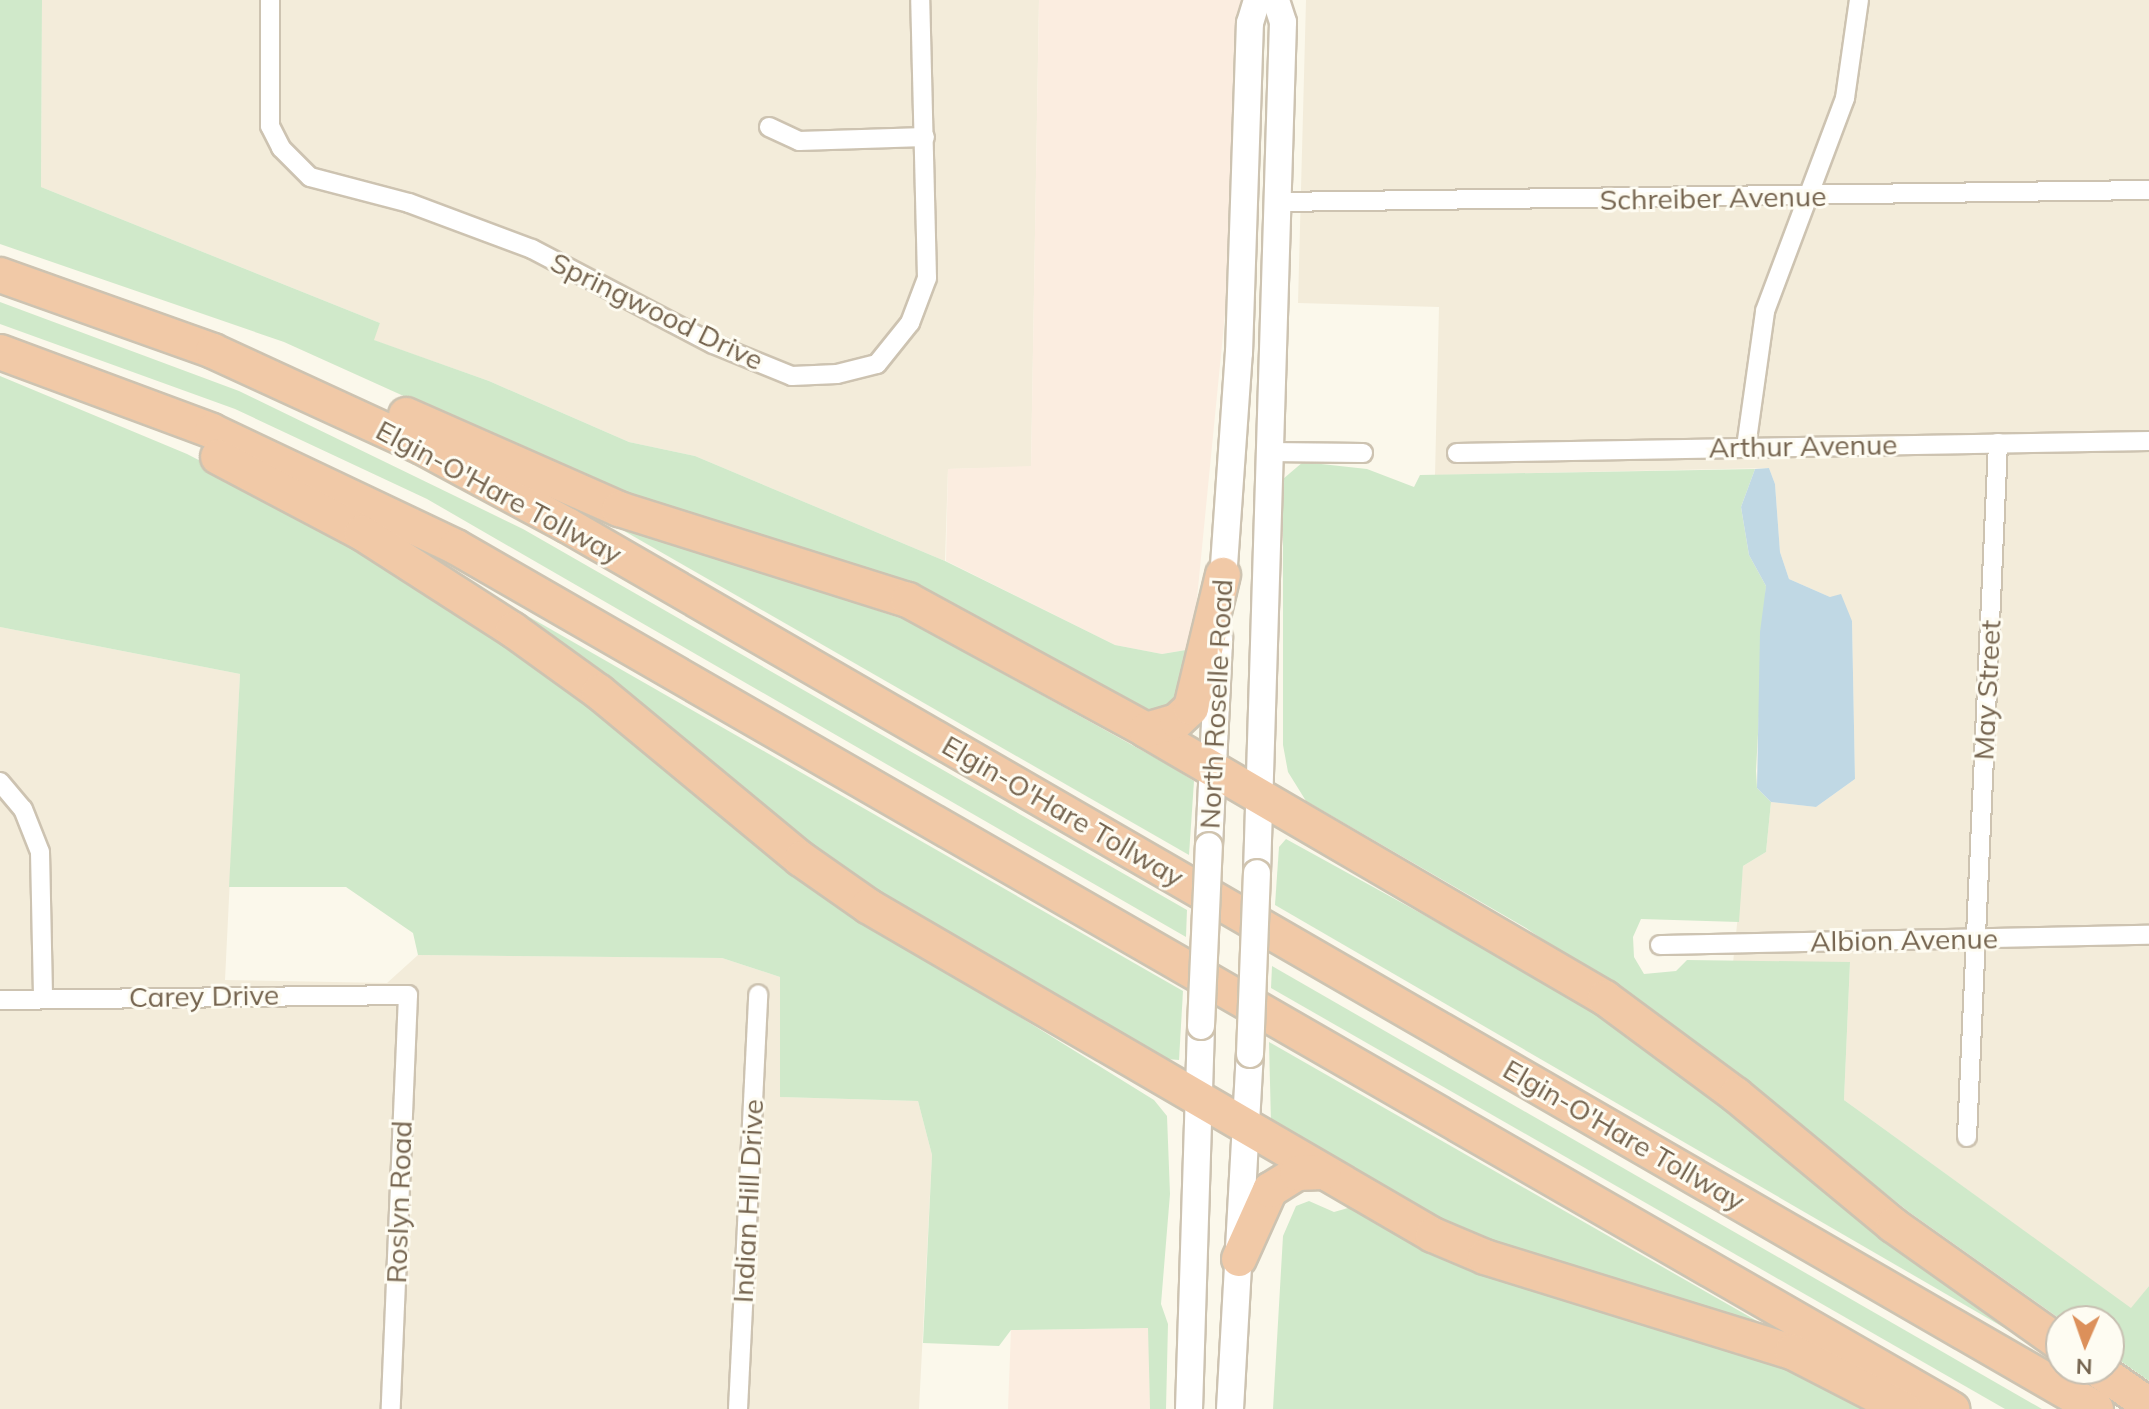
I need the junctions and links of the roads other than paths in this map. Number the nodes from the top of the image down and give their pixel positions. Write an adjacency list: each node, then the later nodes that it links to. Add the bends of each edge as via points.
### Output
1 (270, 0): 7 (street, Springwood Drive, via 270,126 281,148 310,177 447,216 532,249 713,344 792,376 837,374 877,364 910,323 927,278)
2 (920, 0): 7 (street, Springwood Drive)
3 (1257, 0): 21 (main road, North Roselle Road, via 1250,23 1240,338)
4 (1276, 0): 10 (main road, North Roselle Road, via 1283,22)
5 (1859, 0): 9 (street, via 1845,98)
6 (769, 127): 7 (street, via 799,141)
7 (925, 137)
8 (2149, 190): 9 (street, Schreiber Avenue)
9 (1807, 197): 10 (street, Schreiber Avenue); 17 (street, via 1765,311)
10 (1277, 202): 18 (main road, North Roselle Road)
11 (0, 275): 12 (highway, Elgin-O'Hare Tollway)
12 (213, 351): 22 (highway, via 279,359 576,493 908,600); 47 (highway, Elgin-O'Hare Tollway, via 422,447 567,525)
13 (0, 352): 14 (highway)
14 (120, 394): 33 (highway, via 186,441 436,577 599,692 801,859 868,906); 46 (highway, via 308,473 456,547)
15 (2149, 441): 16 (street, Arthur Avenue)
16 (1998, 443): 17 (street, Arthur Avenue); 27 (street, May Street)
17 (1746, 447): 20 (street, Arthur Avenue)
18 (1269, 452): 19 (street); 25 (main road, North Roselle Road)
19 (1363, 453)
20 (1457, 453)
21 (1223, 575): 22 (highway, via 1191,708 1177,721); 23 (main road, North Roselle Road)
22 (1146, 730): 23 (highway)
23 (1212, 771): 25 (highway); 33 (main road, North Roselle Road, bridge)
24 (0, 782): 31 (street, via 23,809 40,852)
25 (1259, 797): 34 (main road, North Roselle Road, bridge); 38 (highway, via 1605,998 1736,1095 1893,1225)
26 (2149, 935): 27 (street, Albion Avenue)
27 (1976, 938): 28 (street, Albion Avenue); 35 (street, May Street)
28 (1660, 945)
29 (758, 994): 42 (street, Indian Hill Drive)
30 (408, 995): 31 (street, Carey Drive); 41 (street, Roslyn Road)
31 (43, 999): 32 (street, Carey Drive)
32 (0, 1000)
33 (1198, 1102): 34 (highway); 43 (main road, North Roselle Road)
34 (1246, 1129): 36 (highway); 37 (main road, North Roselle Road)
35 (1967, 1137)
36 (1324, 1172): 37 (highway, via 1297,1173 1270,1190); 45 (highway, via 1433,1235 1485,1257 1792,1352)
37 (1239, 1259): 44 (main road, North Roselle Road)
38 (2045, 1333)
39 (2120, 1385): 40 (highway)
40 (2149, 1405)
41 (391, 1409)
42 (738, 1409)
43 (1189, 1409)
44 (1230, 1409)
45 (1903, 1409)
46 (1952, 1409)
47 (2096, 1409)

